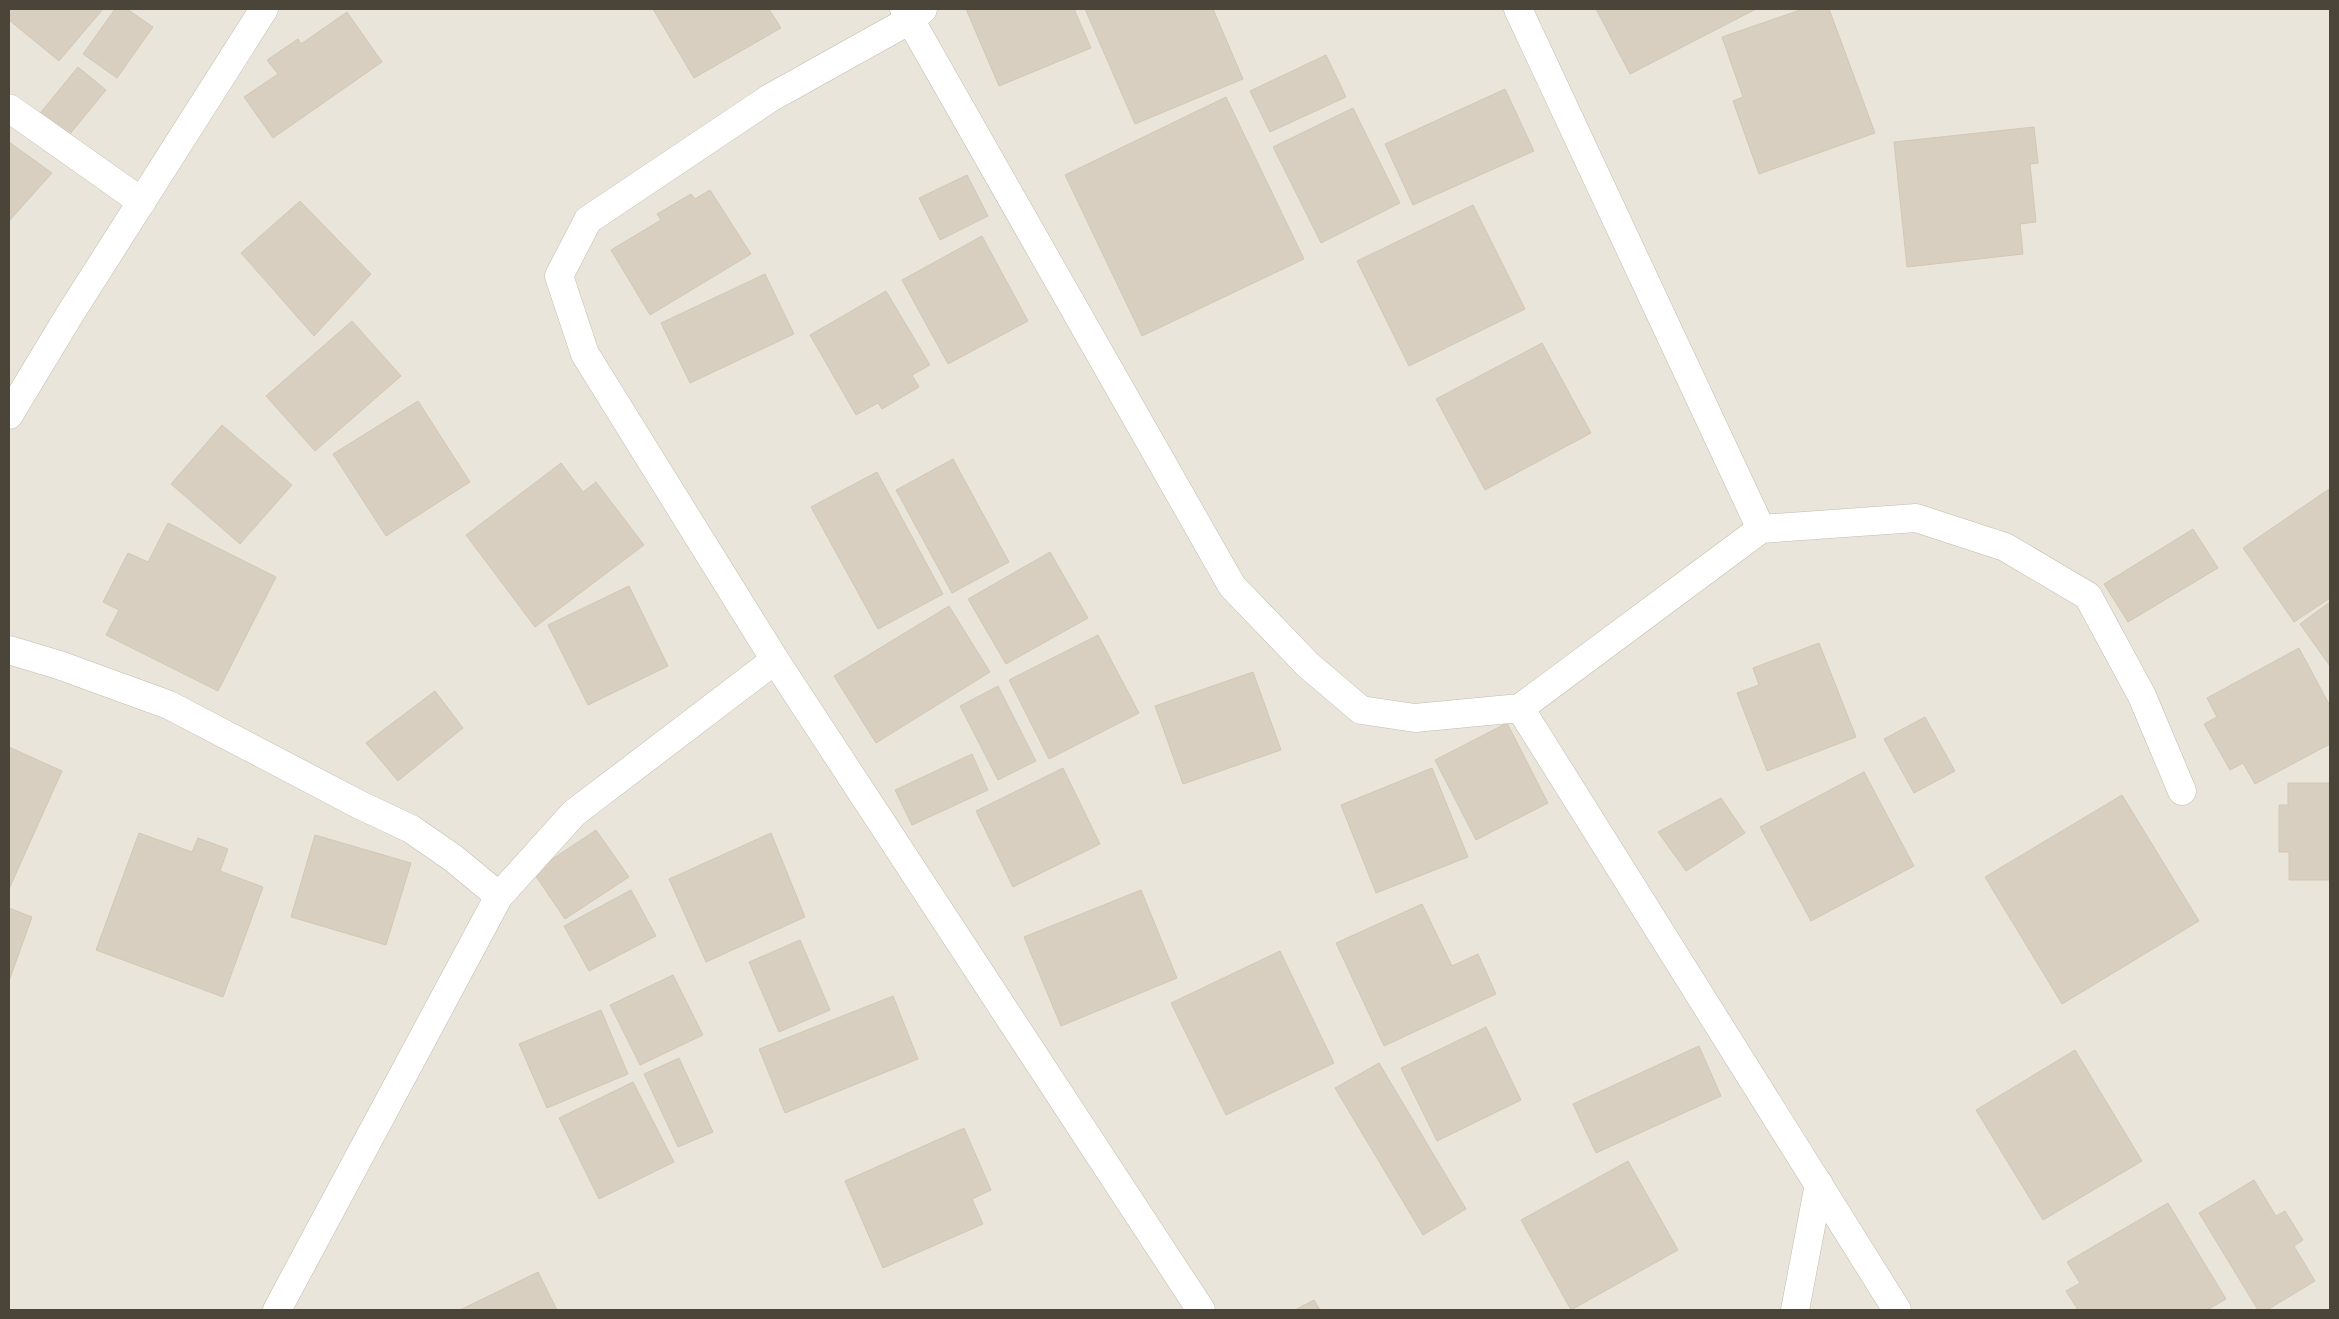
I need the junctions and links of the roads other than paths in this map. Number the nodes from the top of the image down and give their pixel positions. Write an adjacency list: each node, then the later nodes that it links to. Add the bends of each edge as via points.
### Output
1 (264, 9): 5 (street)
2 (1518, 9): 7 (street)
3 (912, 12): 9 (street, via 770,98 588,220 559,276 585,354); 10 (street, via 1232,586 1308,665 1361,710 1415,718)
4 (9, 108): 5 (street)
5 (142, 202): 6 (street)
6 (9, 415)
7 (1761, 529): 10 (street); 11 (street, via 1916,518 2005,547 2088,596 2142,696)
8 (9, 650): 12 (street, via 169,705 411,829)
9 (775, 660): 12 (street, via 574,813); 15 (street)
10 (1520, 708): 13 (street)
11 (2182, 791)
12 (499, 896): 14 (street)
13 (1819, 1184): 16 (street); 17 (street)
14 (276, 1310)
15 (1201, 1310)
16 (1795, 1310)
17 (1897, 1310)

